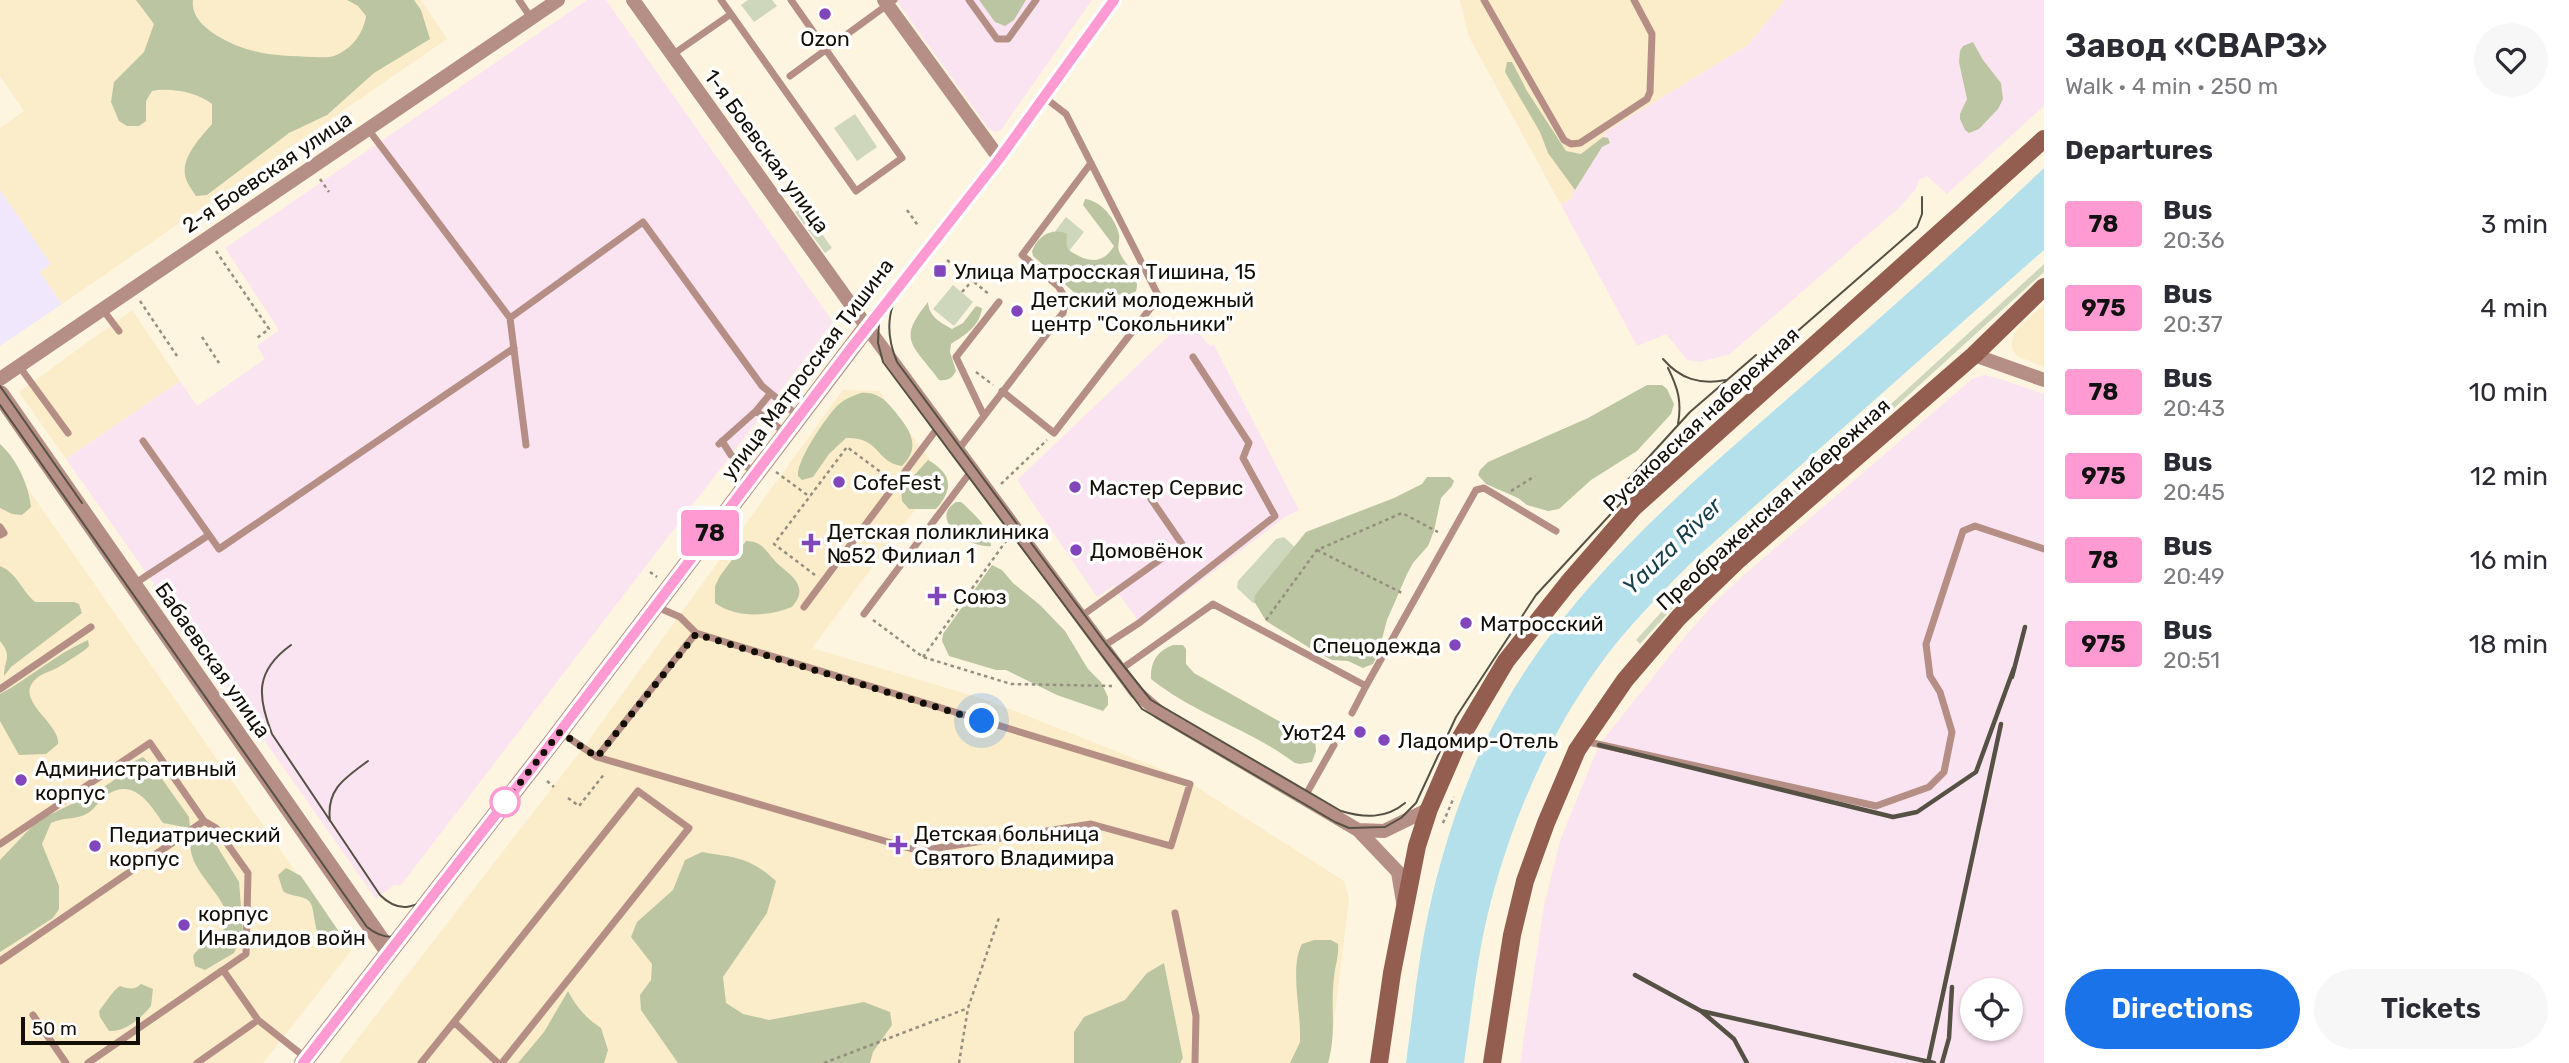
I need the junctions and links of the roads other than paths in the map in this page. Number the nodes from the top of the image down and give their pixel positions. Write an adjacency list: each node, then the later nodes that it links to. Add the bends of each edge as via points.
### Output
1 (519, 0): 13 (lane)
2 (558, 0): 13 (street, 2-я Боевская улица)
3 (633, 0): 15 (street, 1-я Боевская улица)
4 (721, 0): 12 (lane)
5 (791, 0): 14 (lane)
6 (969, 0): 7 (lane, via 997,39 1008,38)
7 (1035, 0)
8 (1114, 0): 17 (street, улица Матросская Тишина)
9 (1484, 0): 10 (lane, via 1564,140 1571,144 1580,143 1647,99 1652,34)
10 (1634, 0)
11 (888, 2): 14 (lane); 20 (street)
12 (731, 14): 14 (lane, via 856,191 902,158); 15 (lane)
13 (531, 19): 18 (street, 2-я Боевская улица)
14 (826, 50): 16 (lane)
15 (672, 55): 26 (street, 1-я Боевская улица)
16 (790, 76)
17 (1044, 97): 20 (street, улица Матросская Тишина); 21 (lane, via 1066,114)
18 (368, 129): 24 (street, 2-я Боевская улица); 25 (lane)
19 (2044, 139): 71 (main road, Русаковская набережная, via 1633,508 1506,661 1458,742)
20 (999, 159): 26 (street, улица Матросская Тишина)
21 (1091, 163): 34 (lane, via 1022,256 1058,286 1066,299 1063,313); 34 (lane, via 1158,297 1054,433)
22 (2044, 287): 29 (main road, Преображенская набережная)
23 (999, 302): 38 (lane, via 956,357)
24 (102, 310): 27 (lane); 31 (street, 2-я Боевская улица)
25 (510, 318): 28 (lane); 36 (lane, via 643,222)
26 (867, 327): 39 (street, улица Матросская Тишина); 40 (street, 1-я Боевская улица)
27 (119, 331)
28 (514, 348): 44 (lane); 52 (lane, via 219,549)
29 (1974, 355): 33 (street); 67 (main road, Преображенская набережная, via 1679,617 1625,680)
30 (1193, 357): 61 (lane, via 1250,443 1243,458 1275,516 1139,623)
31 (19, 366): 32 (street, 2-я Боевская улица); 41 (lane)
32 (0, 379)
33 (2044, 380)
34 (1002, 391): 38 (lane)
35 (0, 394): 54 (street, Бабаевская улица)
36 (770, 394): 37 (lane); 39 (lane)
37 (756, 411): 42 (lane); 47 (lane, via 721,443)
38 (984, 416): 45 (lane)
39 (799, 417): 42 (street, улица Матросская Тишина)
40 (939, 426): 45 (street, 1-я Боевская улица); 56 (lane)
41 (68, 433)
42 (786, 433): 47 (street, улица Матросская Тишина)
43 (143, 441): 52 (lane)
44 (526, 445)
45 (958, 450): 46 (street, 1-я Боевская улица)
46 (972, 470): 57 (lane); 58 (street, 1-я Боевская улица)
47 (755, 473): 55 (street, улица Матросская Тишина)
48 (1151, 499): 58 (lane, via 1182,544)
49 (0, 527): 51 (lane, via 4,533)
50 (1556, 531): 63 (lane, via 1484,488 1476,490)
51 (0, 535)
52 (209, 535): 54 (lane)
53 (2044, 549): 67 (lane, via 1975,526 1964,531 1926,644 1930,676 1952,732 1944,772 1929,787 1877,806)
54 (133, 585): 77 (street, Бабаевская улица)
55 (655, 606): 60 (lane, via 680,617); 66 (street, улица Матросская Тишина)
56 (804, 607)
57 (864, 614)
58 (1080, 617): 61 (street, 1-я Боевская улица)
59 (91, 627): 64 (lane)
60 (696, 634): 69 (lane); 69 (lane, via 1190,784 1171,846 1091,824 919,851)
61 (1101, 647): 62 (street, 1-я Боевская улица)
62 (1119, 671): 63 (lane, via 1213,604); 70 (street, 1-я Боевская улица, via 1160,713)
63 (1366, 686): 65 (lane)
64 (0, 690)
65 (1352, 713)
66 (560, 732): 69 (lane); 77 (street, улица Матросская Тишина)
67 (1584, 740): 91 (main road, Преображенская набережная, via 1525,881)
68 (1334, 745): 70 (lane)
69 (597, 757)
70 (1304, 799): 73 (street, 1-я Боевская улица)
71 (1429, 809): 73 (street, via 1384,831); 75 (main road, Русаковская набережная)
72 (204, 821): 74 (lane, via 150,743); 78 (lane); 79 (lane, via 216,828 248,873 246,954)
73 (1358, 830): 75 (street, 1-я Боевская улица, via 1398,872)
74 (0, 844)
75 (1404, 907): 90 (main road, Русаковская набережная)
76 (1175, 913): 89 (lane, via 1196,1016)
77 (389, 952): 83 (street, улица Матросская Тишина)
78 (0, 961)
79 (223, 970): 81 (lane); 85 (lane)
80 (33, 1015): 84 (lane)
81 (258, 1020): 83 (lane); 86 (lane)
82 (454, 1022): 87 (lane); 88 (lane); 88 (lane, via 638,791 689,828)
83 (305, 1061)
84 (66, 1063)
85 (88, 1063)
86 (197, 1063)
87 (421, 1063)
88 (500, 1063)
89 (1195, 1063)
90 (1379, 1063)
91 (1492, 1063)

